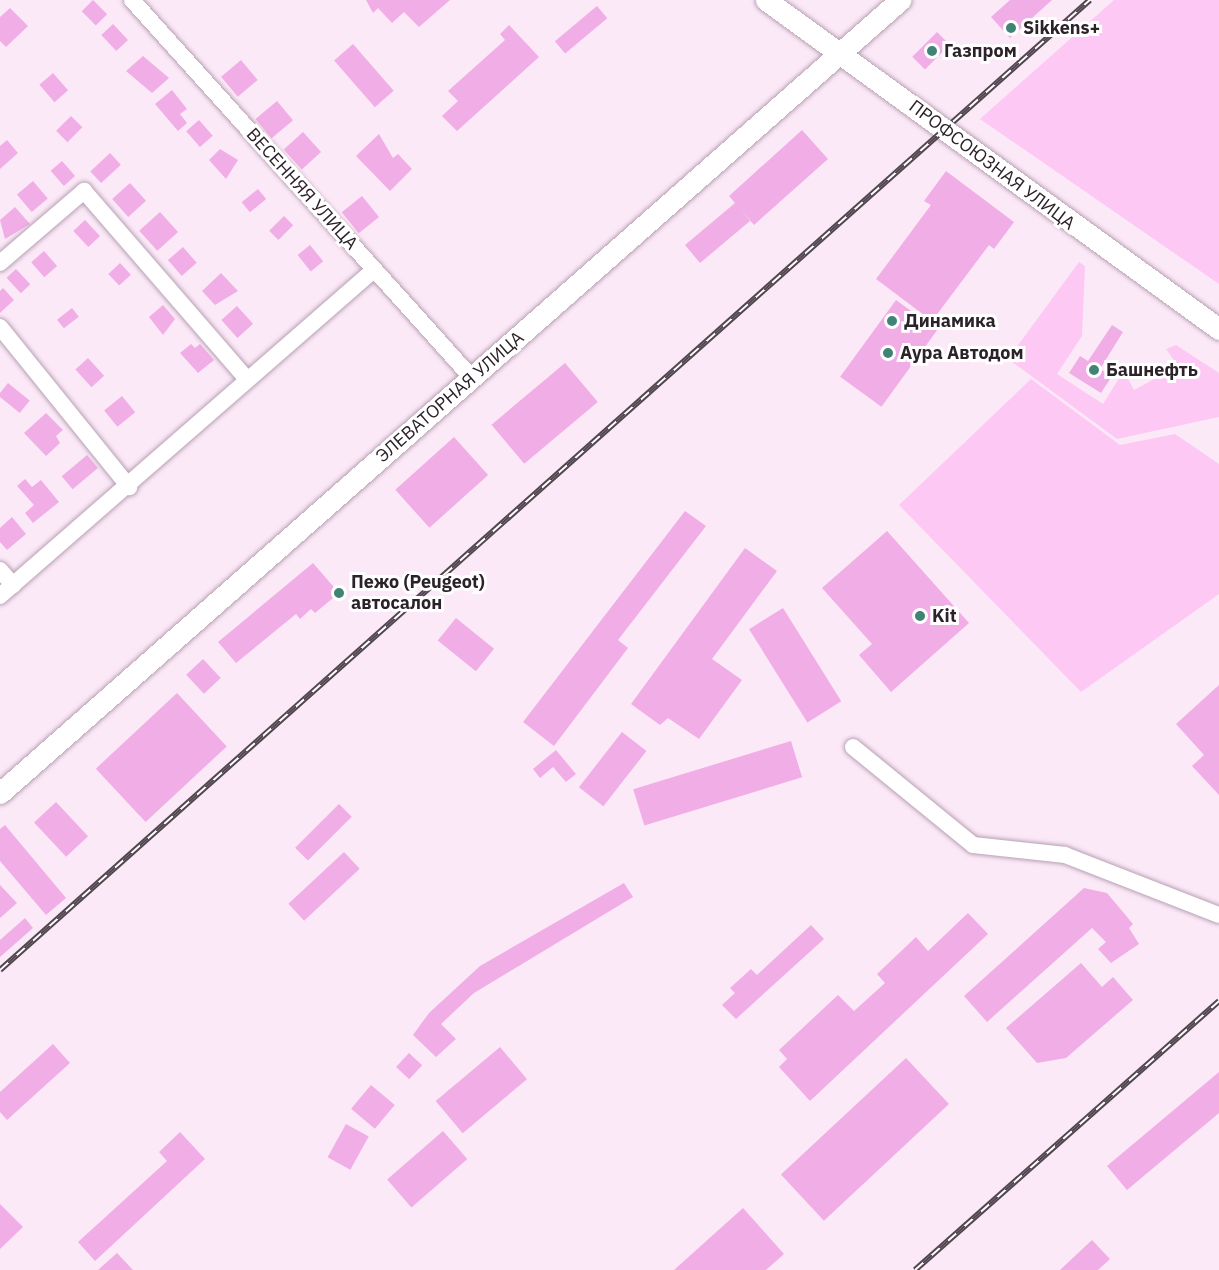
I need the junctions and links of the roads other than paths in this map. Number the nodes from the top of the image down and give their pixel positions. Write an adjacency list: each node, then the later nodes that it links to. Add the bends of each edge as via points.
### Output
1 (132, 0): 6 (street, ВЕСЕННЯЯ УЛИЦА)
2 (766, 0): 4 (main road, ПРОФСОЮЗНАЯ УЛИЦА)
3 (900, 0): 4 (main road, ЭЛЕВАТОРНАЯ УЛИЦА)
4 (839, 52): 8 (main road, ПРОФСОЮЗНАЯ УЛИЦА); 10 (main road, ЭЛЕВАТОРНАЯ УЛИЦА)
5 (0, 263): 9 (street, via 84,191)
6 (374, 270): 9 (street); 10 (street, ВЕСЕННЯЯ УЛИЦА)
7 (0, 327): 11 (street)
8 (1219, 329)
9 (246, 378): 11 (street)
10 (472, 378): 15 (main road, ЭЛЕВАТОРНАЯ УЛИЦА)
11 (129, 487): 13 (street)
12 (0, 570): 13 (street)
13 (7, 591)
14 (853, 747): 16 (street, via 973,845 1065,855)
15 (0, 794)
16 (1219, 915)

